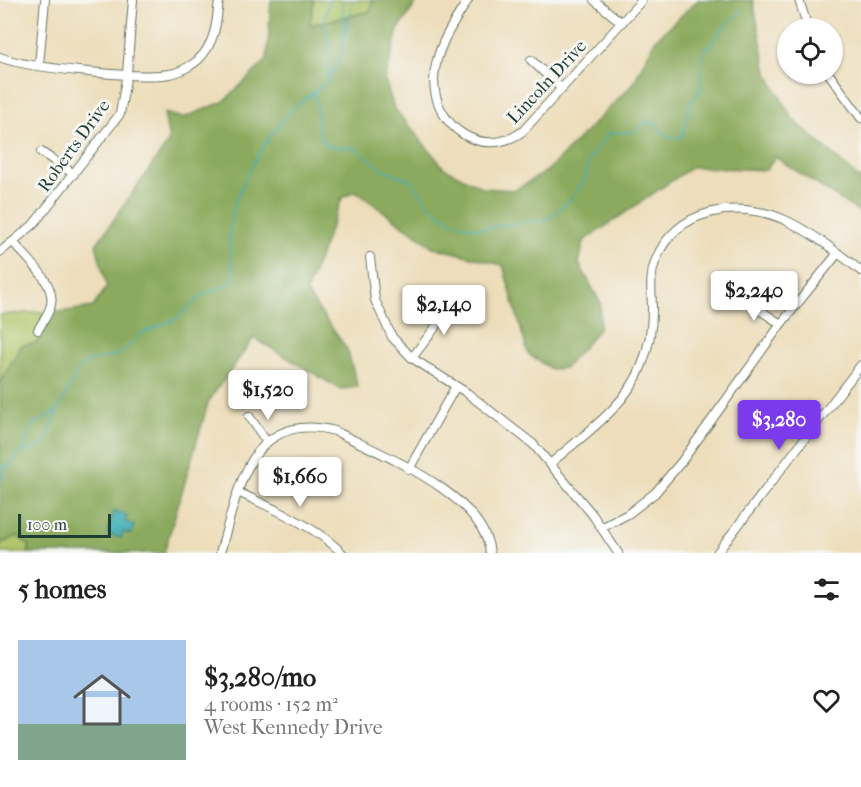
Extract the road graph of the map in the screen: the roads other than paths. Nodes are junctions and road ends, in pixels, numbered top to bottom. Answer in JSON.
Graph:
{"nodes":[{"id":1,"x":45,"y":0,"type":"edge"},
{"id":2,"x":133,"y":0,"type":"edge"},
{"id":3,"x":219,"y":0,"type":"edge"},
{"id":4,"x":468,"y":0,"type":"edge"},
{"id":5,"x":594,"y":0,"type":"edge"},
{"id":6,"x":642,"y":0,"type":"edge"},
{"id":7,"x":799,"y":0,"type":"edge"},
{"id":8,"x":805,"y":18,"type":"edge"},
{"id":9,"x":622,"y":23,"type":"junction"},
{"id":10,"x":0,"y":57,"type":"edge"},
{"id":11,"x":531,"y":60,"type":"dead end"},
{"id":12,"x":39,"y":65,"type":"junction"},
{"id":13,"x":128,"y":73,"type":"junction"},
{"id":14,"x":836,"y":84,"type":"edge"},
{"id":15,"x":562,"y":88,"type":"junction"},
{"id":16,"x":861,"y":118,"type":"edge"},
{"id":17,"x":41,"y":152,"type":"dead end"},
{"id":18,"x":74,"y":174,"type":"junction"},
{"id":19,"x":14,"y":243,"type":"junction"},
{"id":20,"x":0,"y":252,"type":"edge"},
{"id":21,"x":838,"y":253,"type":"junction"},
{"id":22,"x":370,"y":257,"type":"dead end"},
{"id":23,"x":861,"y":270,"type":"edge"},
{"id":24,"x":741,"y":298,"type":"dead end"},
{"id":25,"x":456,"y":300,"type":"dead end"},
{"id":26,"x":781,"y":324,"type":"junction"},
{"id":27,"x":38,"y":330,"type":"dead end"},
{"id":28,"x":412,"y":358,"type":"junction"},
{"id":29,"x":861,"y":365,"type":"edge"},
{"id":30,"x":456,"y":386,"type":"junction"},
{"id":31,"x":249,"y":416,"type":"dead end"},
{"id":32,"x":266,"y":441,"type":"junction"},
{"id":33,"x":550,"y":464,"type":"junction"},
{"id":34,"x":409,"y":469,"type":"junction"},
{"id":35,"x":238,"y":492,"type":"junction"},
{"id":36,"x":601,"y":528,"type":"junction"},
{"id":37,"x":220,"y":553,"type":"edge"},
{"id":38,"x":342,"y":553,"type":"edge"},
{"id":39,"x":490,"y":553,"type":"edge"},
{"id":40,"x":618,"y":553,"type":"edge"},
{"id":41,"x":717,"y":553,"type":"edge"}],
"edges":[{"from":1,"to":12,"type":"street"},
{"from":2,"to":13,"type":"street","name":"Roberts Drive"},
{"from":3,"to":13,"type":"street"},
{"from":4,"to":15,"type":"street","name":"Lincoln Drive"},
{"from":5,"to":9,"type":"street"},
{"from":6,"to":9,"type":"street","name":"Lincoln Drive"},
{"from":7,"to":8,"type":"street"},
{"from":9,"to":15,"type":"street","name":"Lincoln Drive"},
{"from":10,"to":12,"type":"street"},
{"from":11,"to":15,"type":"street"},
{"from":12,"to":13,"type":"street"},
{"from":13,"to":18,"type":"street","name":"Roberts Drive"},
{"from":14,"to":16,"type":"street"},
{"from":17,"to":18,"type":"street"},
{"from":18,"to":19,"type":"street","name":"Roberts Drive"},
{"from":19,"to":20,"type":"street","name":"Roberts Drive"},
{"from":19,"to":27,"type":"street"},
{"from":21,"to":23,"type":"street"},
{"from":21,"to":26,"type":"street"},
{"from":21,"to":33,"type":"street"},
{"from":22,"to":28,"type":"street"},
{"from":24,"to":26,"type":"street"},
{"from":25,"to":28,"type":"street"},
{"from":26,"to":36,"type":"street"},
{"from":28,"to":30,"type":"street"},
{"from":29,"to":41,"type":"street"},
{"from":30,"to":33,"type":"street"},
{"from":30,"to":34,"type":"street"},
{"from":31,"to":32,"type":"street"},
{"from":32,"to":34,"type":"street"},
{"from":32,"to":35,"type":"street"},
{"from":33,"to":36,"type":"street"},
{"from":34,"to":39,"type":"street"},
{"from":35,"to":37,"type":"street"},
{"from":35,"to":38,"type":"street"},
{"from":36,"to":40,"type":"street"}]}
